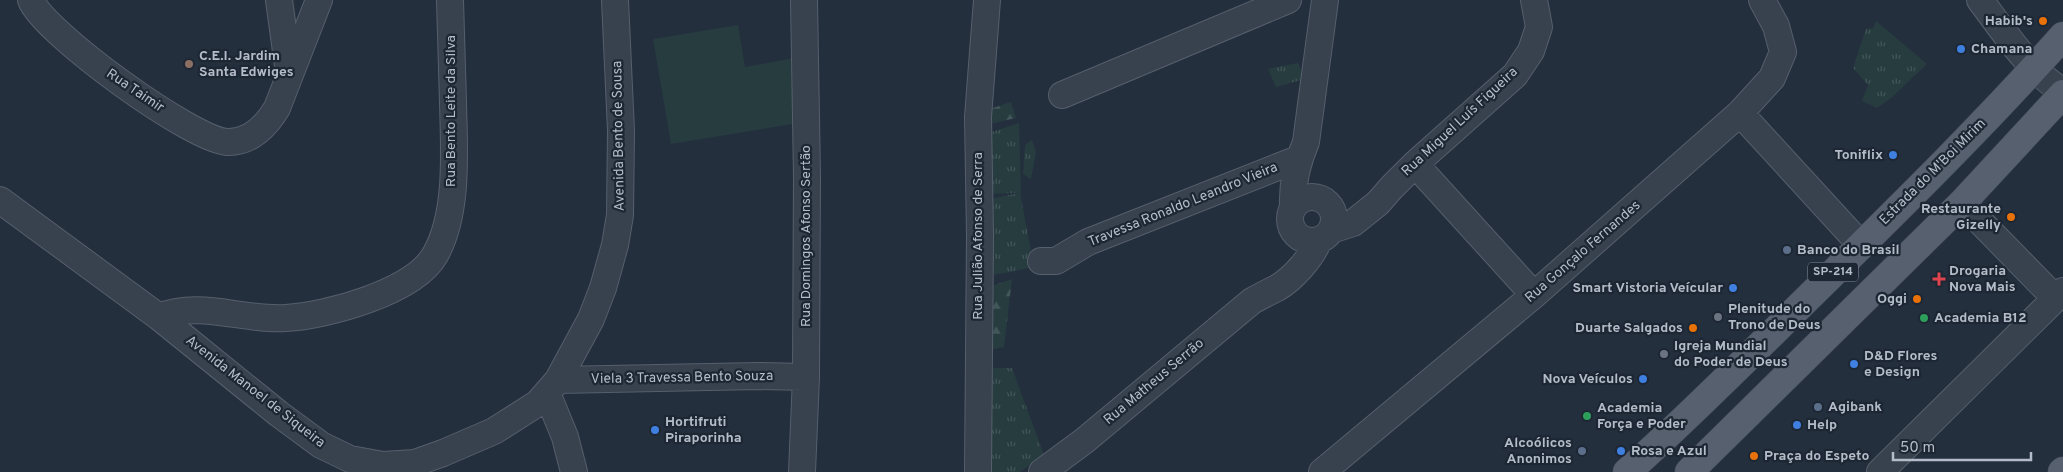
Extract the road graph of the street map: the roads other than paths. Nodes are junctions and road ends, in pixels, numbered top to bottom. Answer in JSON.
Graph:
{"nodes":[{"id":1,"x":31,"y":0,"type":"edge"},
{"id":2,"x":279,"y":0,"type":"edge"},
{"id":3,"x":319,"y":0,"type":"edge"},
{"id":4,"x":450,"y":0,"type":"edge"},
{"id":5,"x":615,"y":0,"type":"edge"},
{"id":6,"x":804,"y":0,"type":"edge"},
{"id":7,"x":987,"y":0,"type":"edge"},
{"id":8,"x":1288,"y":0,"type":"edge"},
{"id":9,"x":1325,"y":0,"type":"edge"},
{"id":10,"x":1534,"y":0,"type":"edge"},
{"id":11,"x":1762,"y":0,"type":"edge"},
{"id":12,"x":1980,"y":0,"type":"edge"},
{"id":13,"x":2063,"y":36,"type":"edge"},
{"id":14,"x":2035,"y":68,"type":"junction"},
{"id":15,"x":289,"y":74,"type":"junction"},
{"id":16,"x":2063,"y":93,"type":"edge"},
{"id":17,"x":1062,"y":95,"type":"dead end"},
{"id":18,"x":1740,"y":113,"type":"junction"},
{"id":19,"x":1302,"y":150,"type":"junction"},
{"id":20,"x":1415,"y":164,"type":"junction"},
{"id":21,"x":1392,"y":187,"type":"junction"},
{"id":22,"x":0,"y":200,"type":"edge"},
{"id":23,"x":1322,"y":200,"type":"junction"},
{"id":24,"x":1962,"y":203,"type":"junction"},
{"id":25,"x":1292,"y":217,"type":"junction"},
{"id":26,"x":1325,"y":235,"type":"junction"},
{"id":27,"x":1861,"y":245,"type":"junction"},
{"id":28,"x":1041,"y":261,"type":"dead end"},
{"id":29,"x":1266,"y":292,"type":"junction"},
{"id":30,"x":1534,"y":295,"type":"junction"},
{"id":31,"x":2059,"y":295,"type":"edge"},
{"id":32,"x":158,"y":317,"type":"junction"},
{"id":33,"x":806,"y":376,"type":"junction"},
{"id":34,"x":552,"y":387,"type":"junction"},
{"id":35,"x":574,"y":472,"type":"edge"},
{"id":36,"x":802,"y":472,"type":"edge"},
{"id":37,"x":978,"y":472,"type":"edge"},
{"id":38,"x":1042,"y":472,"type":"edge"},
{"id":39,"x":1322,"y":472,"type":"edge"},
{"id":40,"x":1628,"y":472,"type":"edge"},
{"id":41,"x":1689,"y":472,"type":"edge"},
{"id":42,"x":1880,"y":472,"type":"edge"}],
"edges":[{"from":1,"to":15,"type":"street","name":"Rua Taimir"},
{"from":2,"to":15,"type":"street"},
{"from":3,"to":15,"type":"street"},
{"from":4,"to":32,"type":"street","name":"Rua Bento Leite da Silva"},
{"from":5,"to":34,"type":"street","name":"Avenida Bento de Sousa"},
{"from":6,"to":33,"type":"street","name":"Rua Domingos Afonso Sertão"},
{"from":7,"to":37,"type":"street","name":"Rua Julião Afonso de Serra"},
{"from":8,"to":17,"type":"street"},
{"from":9,"to":19,"type":"street","name":"Rua Matheus Serrão"},
{"from":10,"to":20,"type":"street","name":"Rua Miguel Luís Figueira"},
{"from":11,"to":18,"type":"street","name":"Rua Gonçalo Fernandes"},
{"from":12,"to":14,"type":"street"},
{"from":13,"to":14,"type":"main road","name":"Estrada do M'Boi Mirim","number":"SP-214"},
{"from":14,"to":16,"type":"street"},
{"from":14,"to":27,"type":"main road","name":"Estrada do M'Boi Mirim","number":"SP-214"},
{"from":16,"to":24,"type":"main road","number":"SP-214"},
{"from":18,"to":27,"type":"street"},
{"from":18,"to":30,"type":"street","name":"Rua Gonçalo Fernandes"},
{"from":19,"to":23,"type":"street"},
{"from":19,"to":25,"type":"street","name":"Rua Matheus Serrão"},
{"from":19,"to":28,"type":"street","name":"Travessa Ronaldo Leandro Vieira"},
{"from":20,"to":21,"type":"street","name":"Rua Miguel Luís Figueira"},
{"from":20,"to":30,"type":"street"},
{"from":21,"to":23,"type":"street","name":"Rua Miguel Luís Figueira"},
{"from":21,"to":26,"type":"street","name":"Rua Miguel Luís Figueira"},
{"from":22,"to":32,"type":"street","name":"Avenida Manoel de Siqueira"},
{"from":23,"to":25,"type":"street"},
{"from":23,"to":26,"type":"street"},
{"from":24,"to":31,"type":"street"},
{"from":24,"to":41,"type":"main road","number":"SP-214"},
{"from":25,"to":26,"type":"street"},
{"from":25,"to":29,"type":"street","name":"Rua Matheus Serrão"},
{"from":26,"to":29,"type":"street","name":"Rua Matheus Serrão"},
{"from":27,"to":40,"type":"main road","name":"Estrada do M'Boi Mirim","number":"SP-214"},
{"from":29,"to":38,"type":"street","name":"Rua Matheus Serrão"},
{"from":30,"to":39,"type":"street","name":"Rua Gonçalo Fernandes"},
{"from":31,"to":42,"type":"street"},
{"from":32,"to":34,"type":"street","name":"Avenida Manoel de Siqueira"},
{"from":33,"to":34,"type":"street","name":"Viela 3 Travessa Bento Souza"},
{"from":33,"to":36,"type":"street","name":"Rua Domingos Afonso Sertão"},
{"from":34,"to":35,"type":"street"}]}
